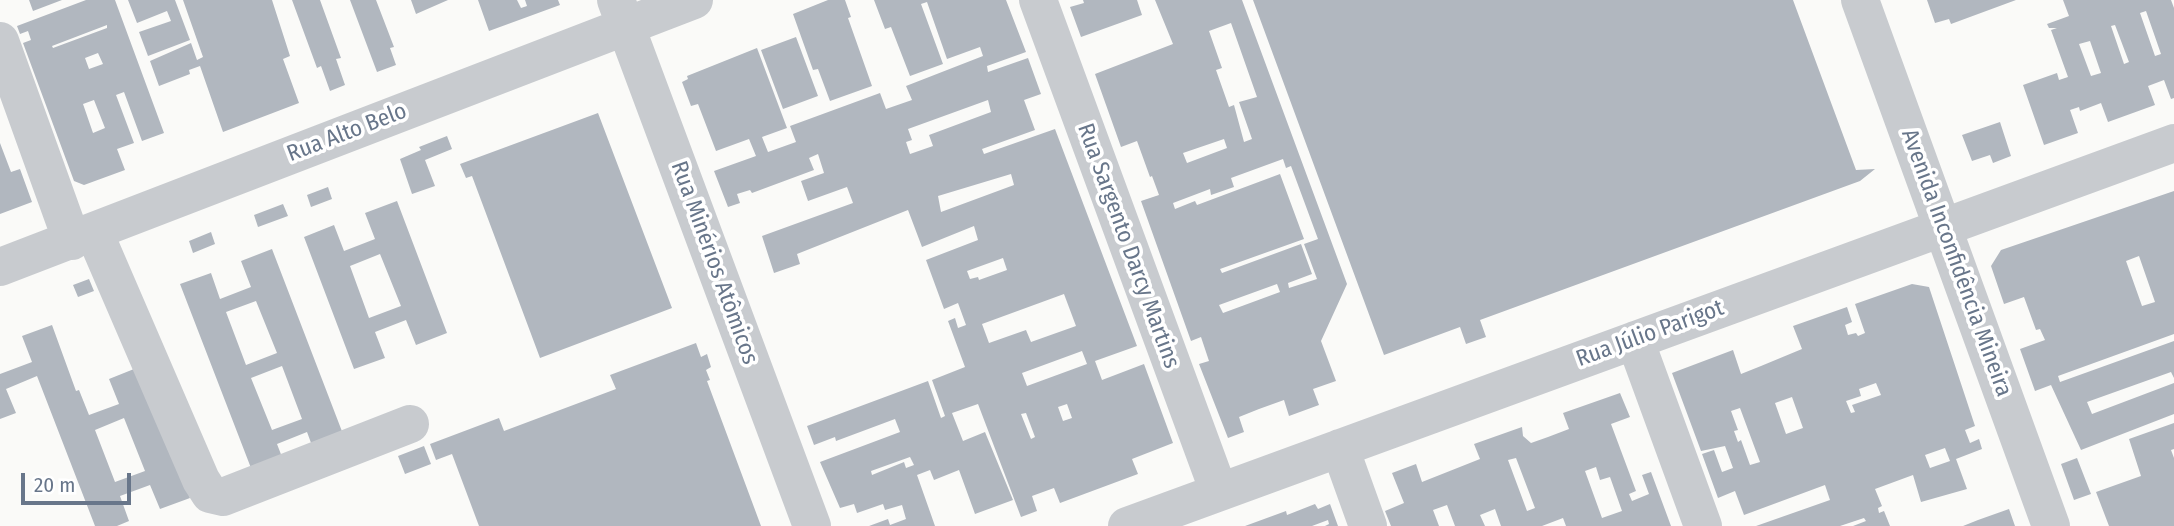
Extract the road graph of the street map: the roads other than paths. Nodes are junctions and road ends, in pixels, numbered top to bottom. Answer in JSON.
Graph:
{"nodes":[{"id":1,"x":694,"y":0,"type":"edge"},
{"id":2,"x":1038,"y":0,"type":"edge"},
{"id":3,"x":1860,"y":0,"type":"edge"},
{"id":4,"x":621,"y":12,"type":"edge"},
{"id":5,"x":0,"y":41,"type":"edge"},
{"id":6,"x":2174,"y":144,"type":"edge"},
{"id":7,"x":1944,"y":229,"type":"junction"},
{"id":8,"x":83,"y":236,"type":"junction"},
{"id":9,"x":0,"y":267,"type":"edge"},
{"id":10,"x":1634,"y":340,"type":"junction"},
{"id":11,"x":410,"y":424,"type":"dead end"},
{"id":12,"x":1340,"y":448,"type":"junction"},
{"id":13,"x":1219,"y":492,"type":"junction"},
{"id":14,"x":813,"y":526,"type":"edge"},
{"id":15,"x":1127,"y":526,"type":"edge"},
{"id":16,"x":1368,"y":526,"type":"edge"},
{"id":17,"x":1703,"y":526,"type":"edge"},
{"id":18,"x":2052,"y":526,"type":"edge"}],
"edges":[{"from":1,"to":4,"type":"street","name":"Rua Alto Belo"},
{"from":2,"to":13,"type":"street","name":"Rua Sargento Darcy Martins"},
{"from":3,"to":7,"type":"street","name":"Avenida Inconfidência Mineira"},
{"from":4,"to":8,"type":"street","name":"Rua Alto Belo"},
{"from":4,"to":14,"type":"street","name":"Rua Minérios Atômicos"},
{"from":5,"to":8,"type":"street"},
{"from":6,"to":7,"type":"street","name":"Rua Júlio Parigot"},
{"from":7,"to":10,"type":"street","name":"Rua Júlio Parigot"},
{"from":7,"to":18,"type":"street","name":"Avenida Inconfidência Mineira"},
{"from":8,"to":9,"type":"street","name":"Rua Alto Belo"},
{"from":8,"to":11,"type":"street"},
{"from":10,"to":12,"type":"street","name":"Rua Júlio Parigot"},
{"from":10,"to":17,"type":"street"},
{"from":12,"to":13,"type":"street","name":"Rua Júlio Parigot"},
{"from":12,"to":16,"type":"street"},
{"from":13,"to":15,"type":"street","name":"Rua Júlio Parigot"}]}
